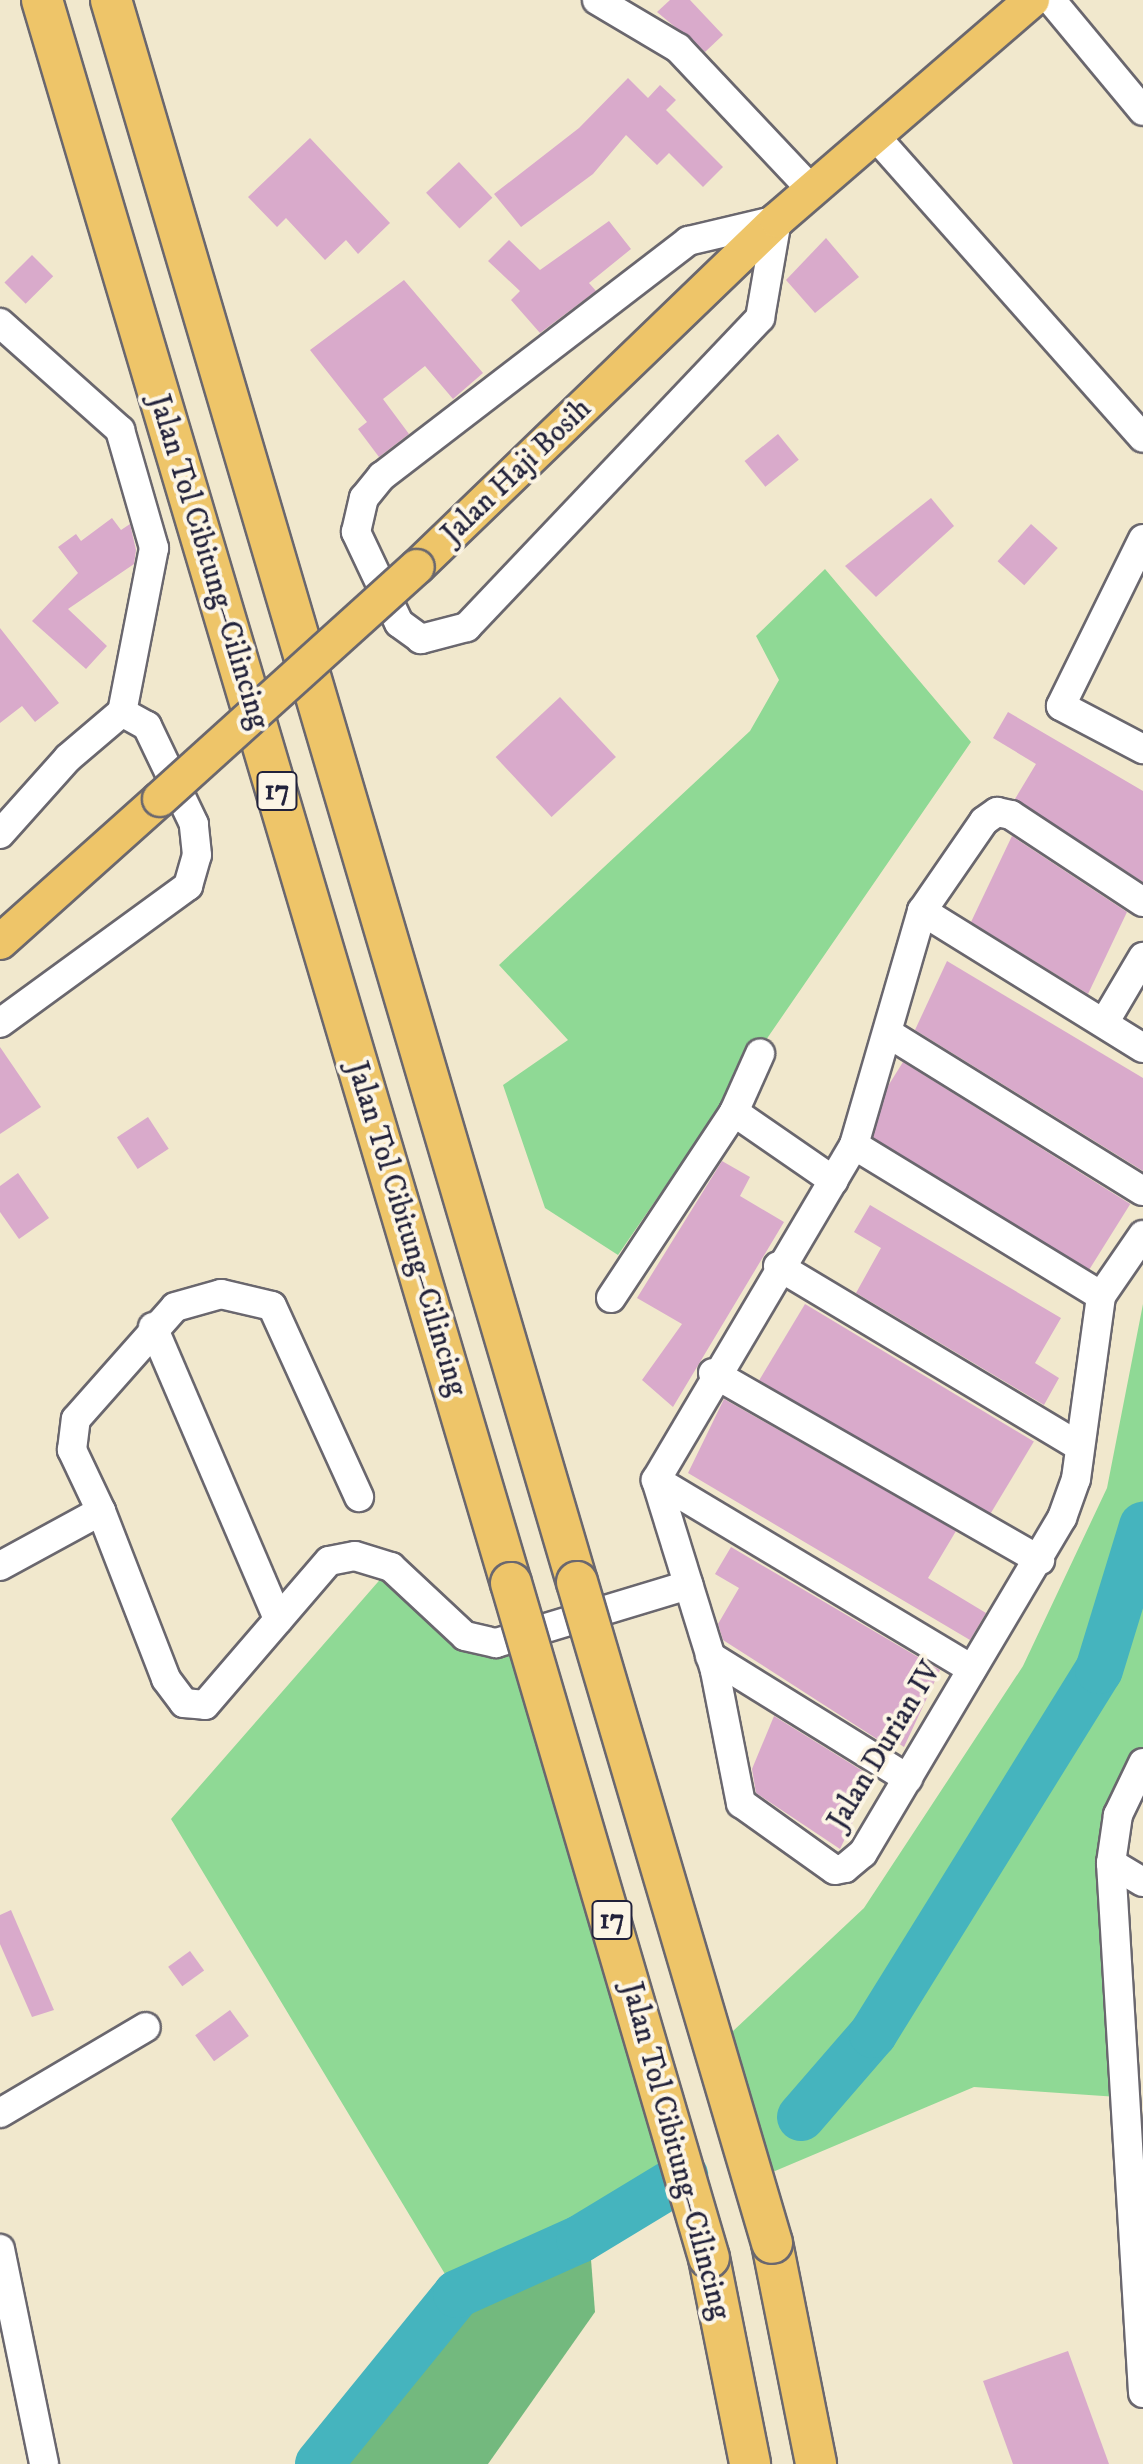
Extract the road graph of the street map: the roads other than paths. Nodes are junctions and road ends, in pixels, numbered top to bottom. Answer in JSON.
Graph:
{"nodes":[{"id":1,"x":42,"y":0,"type":"edge"},
{"id":2,"x":111,"y":0,"type":"edge"},
{"id":3,"x":597,"y":0,"type":"edge"},
{"id":4,"x":1032,"y":0,"type":"edge"},
{"id":5,"x":1051,"y":0,"type":"edge"},
{"id":6,"x":1143,"y":111,"type":"edge"},
{"id":7,"x":876,"y":137,"type":"junction"},
{"id":8,"x":812,"y":190,"type":"junction"},
{"id":9,"x":777,"y":220,"type":"junction"},
{"id":10,"x":0,"y":323,"type":"edge"},
{"id":11,"x":1143,"y":438,"type":"edge"},
{"id":12,"x":1143,"y":539,"type":"edge"},
{"id":13,"x":122,"y":712,"type":"junction"},
{"id":14,"x":1143,"y":749,"type":"edge"},
{"id":15,"x":0,"y":834,"type":"edge"},
{"id":16,"x":1143,"y":902,"type":"edge"},
{"id":17,"x":922,"y":911,"type":"junction"},
{"id":18,"x":0,"y":942,"type":"edge"},
{"id":19,"x":1143,"y":957,"type":"edge"},
{"id":20,"x":0,"y":1023,"type":"edge"},
{"id":21,"x":1104,"y":1023,"type":"junction"},
{"id":22,"x":891,"y":1035,"type":"junction"},
{"id":23,"x":1143,"y":1048,"type":"edge"},
{"id":24,"x":760,"y":1054,"type":"dead end"},
{"id":25,"x":734,"y":1112,"type":"junction"},
{"id":26,"x":854,"y":1145,"type":"junction"},
{"id":27,"x":834,"y":1181,"type":"junction"},
{"id":28,"x":1143,"y":1191,"type":"edge"},
{"id":29,"x":1143,"y":1235,"type":"edge"},
{"id":30,"x":778,"y":1266,"type":"junction"},
{"id":31,"x":1101,"y":1296,"type":"junction"},
{"id":32,"x":611,"y":1298,"type":"dead end"},
{"id":33,"x":153,"y":1327,"type":"junction"},
{"id":34,"x":713,"y":1373,"type":"junction"},
{"id":35,"x":1076,"y":1444,"type":"junction"},
{"id":36,"x":656,"y":1480,"type":"junction"},
{"id":37,"x":359,"y":1497,"type":"dead end"},
{"id":38,"x":101,"y":1511,"type":"junction"},
{"id":39,"x":1040,"y":1560,"type":"junction"},
{"id":40,"x":0,"y":1566,"type":"edge"},
{"id":41,"x":688,"y":1585,"type":"junction"},
{"id":42,"x":278,"y":1619,"type":"junction"},
{"id":43,"x":710,"y":1656,"type":"junction"},
{"id":44,"x":972,"y":1669,"type":"junction"},
{"id":45,"x":1143,"y":1763,"type":"edge"},
{"id":46,"x":908,"y":1779,"type":"junction"},
{"id":47,"x":1111,"y":1863,"type":"junction"},
{"id":48,"x":1143,"y":1882,"type":"edge"},
{"id":49,"x":1131,"y":2015,"type":"edge"},
{"id":50,"x":146,"y":2027,"type":"dead end"},
{"id":51,"x":0,"y":2113,"type":"edge"},
{"id":52,"x":1136,"y":2169,"type":"edge"},
{"id":53,"x":0,"y":2249,"type":"edge"},
{"id":54,"x":1142,"y":2321,"type":"edge"},
{"id":55,"x":1143,"y":2393,"type":"edge"},
{"id":56,"x":44,"y":2464,"type":"edge"},
{"id":57,"x":750,"y":2464,"type":"edge"},
{"id":58,"x":816,"y":2464,"type":"edge"}],
"edges":[{"from":1,"to":57,"type":"highway","name":"Jalan Tol Cibitung–Cilincing","number":"17","bridge":true},
{"from":2,"to":58,"type":"highway","name":"Jalan Tol Cibitung–Cilincing","number":"17","bridge":true},
{"from":3,"to":8,"type":"street"},
{"from":4,"to":7,"type":"main road","name":"Jalan Haji Bosih"},
{"from":5,"to":6,"type":"street"},
{"from":7,"to":8,"type":"main road","name":"Jalan Haji Bosih"},
{"from":7,"to":11,"type":"street"},
{"from":8,"to":9,"type":"main road","name":"Jalan Haji Bosih"},
{"from":9,"to":9,"type":"street"},
{"from":9,"to":18,"type":"main road","name":"Jalan Haji Bosih","bridge":true},
{"from":10,"to":13,"type":"street"},
{"from":12,"to":14,"type":"street"},
{"from":13,"to":15,"type":"street"},
{"from":13,"to":20,"type":"street"},
{"from":16,"to":17,"type":"street"},
{"from":17,"to":21,"type":"street"},
{"from":17,"to":22,"type":"street"},
{"from":19,"to":21,"type":"street"},
{"from":21,"to":23,"type":"street"},
{"from":22,"to":26,"type":"street"},
{"from":22,"to":28,"type":"street"},
{"from":24,"to":25,"type":"street"},
{"from":25,"to":27,"type":"street"},
{"from":25,"to":32,"type":"street"},
{"from":26,"to":27,"type":"street"},
{"from":26,"to":31,"type":"street"},
{"from":27,"to":30,"type":"street"},
{"from":29,"to":31,"type":"street","name":"Jalan Durian IV"},
{"from":30,"to":34,"type":"street"},
{"from":30,"to":35,"type":"street"},
{"from":31,"to":35,"type":"street","name":"Jalan Durian IV"},
{"from":33,"to":37,"type":"street"},
{"from":33,"to":38,"type":"street"},
{"from":33,"to":42,"type":"street"},
{"from":34,"to":36,"type":"street"},
{"from":34,"to":39,"type":"street"},
{"from":35,"to":39,"type":"street","name":"Jalan Durian IV"},
{"from":36,"to":41,"type":"street","name":"Jalan Durian IV"},
{"from":36,"to":44,"type":"street"},
{"from":38,"to":40,"type":"street"},
{"from":38,"to":42,"type":"street"},
{"from":39,"to":44,"type":"street","name":"Jalan Durian IV"},
{"from":41,"to":42,"type":"street"},
{"from":41,"to":43,"type":"street","name":"Jalan Durian IV"},
{"from":43,"to":46,"type":"street"},
{"from":43,"to":46,"type":"street","name":"Jalan Durian IV"},
{"from":44,"to":46,"type":"street","name":"Jalan Durian IV"},
{"from":45,"to":47,"type":"street"},
{"from":47,"to":48,"type":"street"},
{"from":47,"to":49,"type":"street"},
{"from":49,"to":52,"type":"street"},
{"from":50,"to":51,"type":"street"},
{"from":52,"to":54,"type":"street"},
{"from":53,"to":56,"type":"street"},
{"from":54,"to":55,"type":"street"}]}
